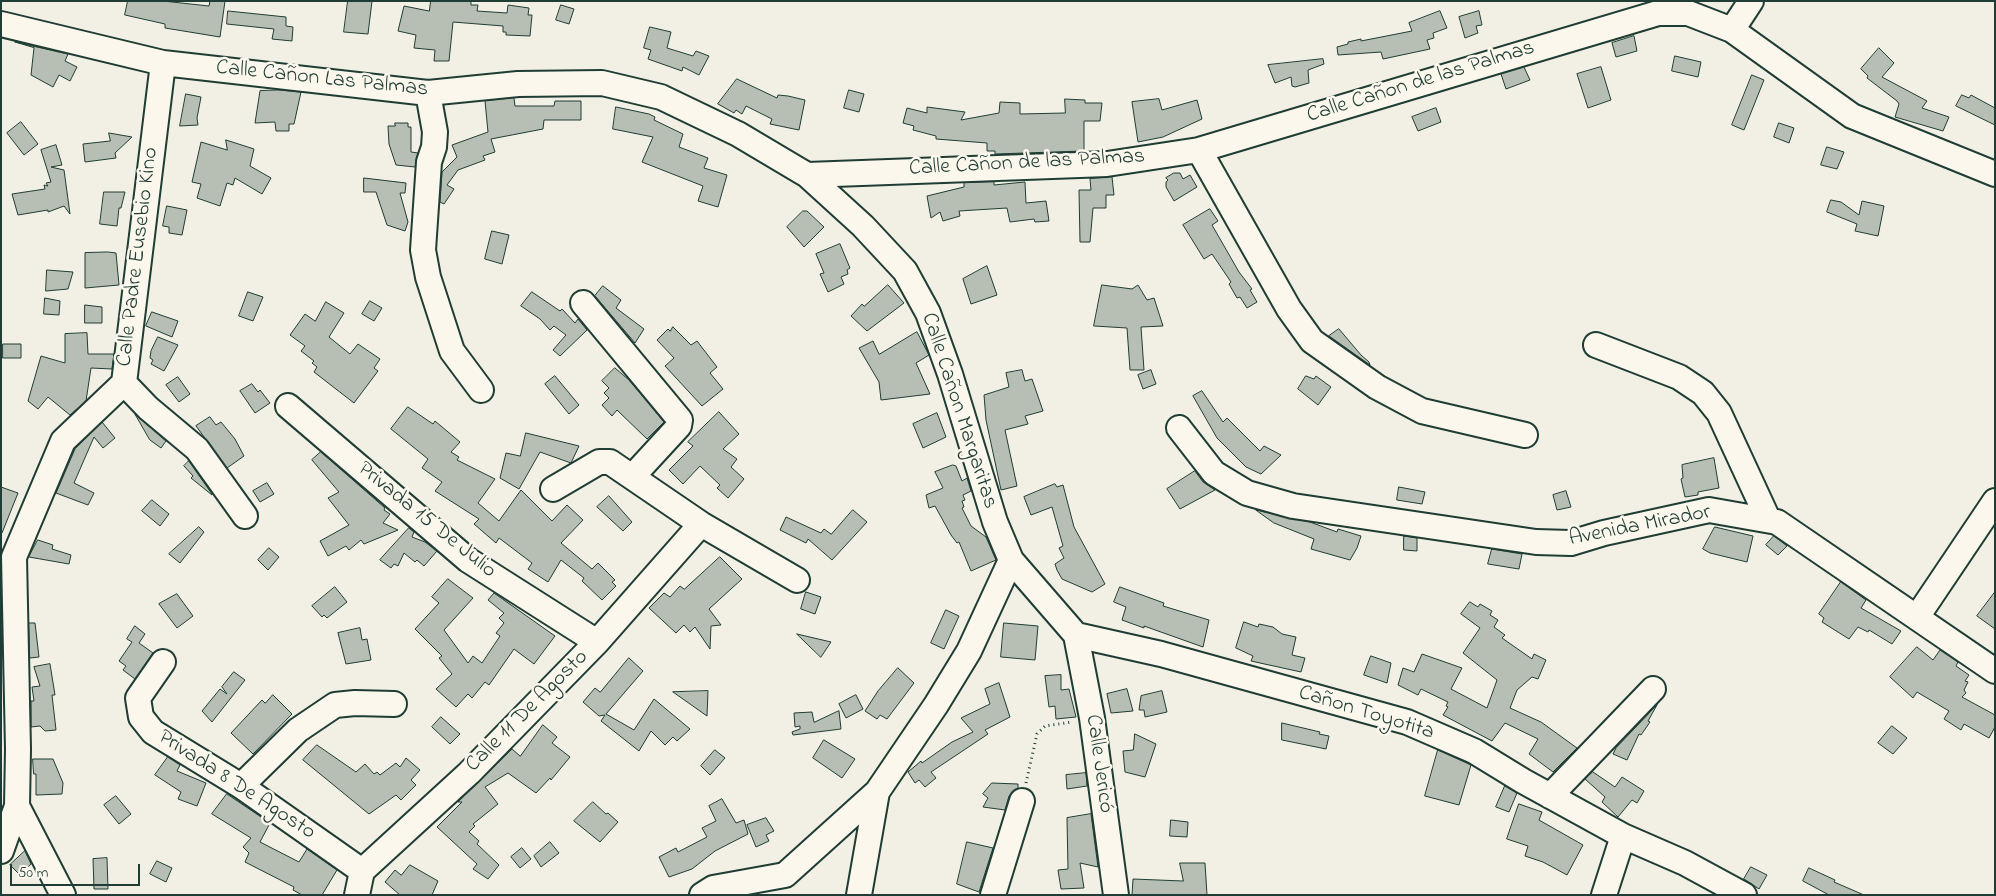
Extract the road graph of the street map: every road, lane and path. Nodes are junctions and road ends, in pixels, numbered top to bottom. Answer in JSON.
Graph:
{"nodes":[{"id":1,"x":1751,"y":1,"type":"edge"},
{"id":2,"x":1,"y":24,"type":"edge"},
{"id":3,"x":1732,"y":30,"type":"junction"},
{"id":4,"x":163,"y":63,"type":"junction"},
{"id":5,"x":428,"y":93,"type":"junction"},
{"id":6,"x":1198,"y":150,"type":"junction"},
{"id":7,"x":1995,"y":174,"type":"edge"},
{"id":8,"x":807,"y":175,"type":"junction"},
{"id":9,"x":584,"y":303,"type":"dead end"},
{"id":10,"x":1596,"y":345,"type":"dead end"},
{"id":11,"x":124,"y":383,"type":"junction"},
{"id":12,"x":481,"y":390,"type":"dead end"},
{"id":13,"x":288,"y":406,"type":"dead end"},
{"id":14,"x":1179,"y":428,"type":"dead end"},
{"id":15,"x":1525,"y":436,"type":"dead end"},
{"id":16,"x":633,"y":476,"type":"junction"},
{"id":17,"x":553,"y":489,"type":"dead end"},
{"id":18,"x":1995,"y":501,"type":"edge"},
{"id":19,"x":245,"y":516,"type":"dead end"},
{"id":20,"x":1768,"y":519,"type":"junction"},
{"id":21,"x":701,"y":524,"type":"junction"},
{"id":22,"x":1012,"y":560,"type":"junction"},
{"id":23,"x":798,"y":580,"type":"dead end"},
{"id":24,"x":1917,"y":617,"type":"junction"},
{"id":25,"x":1076,"y":635,"type":"junction"},
{"id":26,"x":597,"y":642,"type":"junction"},
{"id":27,"x":163,"y":662,"type":"dead end"},
{"id":28,"x":1995,"y":671,"type":"edge"},
{"id":29,"x":1654,"y":689,"type":"dead end"},
{"id":30,"x":394,"y":704,"type":"dead end"},
{"id":31,"x":1092,"y":718,"type":"junction"},
{"id":32,"x":242,"y":786,"type":"junction"},
{"id":33,"x":877,"y":792,"type":"junction"},
{"id":34,"x":1550,"y":796,"type":"junction"},
{"id":35,"x":1022,"y":801,"type":"joint"},
{"id":36,"x":17,"y":806,"type":"junction"},
{"id":37,"x":1623,"y":836,"type":"junction"},
{"id":38,"x":1,"y":851,"type":"edge"},
{"id":39,"x":362,"y":871,"type":"junction"},
{"id":40,"x":62,"y":895,"type":"edge"},
{"id":41,"x":357,"y":895,"type":"edge"},
{"id":42,"x":702,"y":895,"type":"edge"},
{"id":43,"x":859,"y":895,"type":"edge"},
{"id":44,"x":993,"y":895,"type":"edge"},
{"id":45,"x":1116,"y":895,"type":"edge"},
{"id":46,"x":1604,"y":895,"type":"edge"},
{"id":47,"x":1744,"y":895,"type":"edge"}],
"edges":[{"from":1,"to":3,"type":"street"},
{"from":2,"to":4,"type":"street","name":"Calle Cañon Las Palmas"},
{"from":3,"to":6,"type":"street","name":"Calle Cañon de las Palmas"},
{"from":3,"to":7,"type":"street","name":"Calle Cañon de las Palmas"},
{"from":4,"to":5,"type":"street","name":"Calle Cañon Las Palmas"},
{"from":4,"to":11,"type":"street","name":"Calle Padre Eusebio Kino"},
{"from":5,"to":8,"type":"street","name":"Calle Cañon Las Palmas"},
{"from":5,"to":12,"type":"street"},
{"from":6,"to":8,"type":"street","name":"Calle Cañon de las Palmas"},
{"from":6,"to":15,"type":"street"},
{"from":8,"to":22,"type":"street","name":"Calle Cañon Margaritas"},
{"from":9,"to":16,"type":"street"},
{"from":10,"to":20,"type":"street"},
{"from":11,"to":19,"type":"street"},
{"from":11,"to":36,"type":"street","name":"Calle Padre Eusebio Kino"},
{"from":13,"to":26,"type":"street","name":"Privada 15 De Julio"},
{"from":14,"to":20,"type":"street","name":"Avenida Mirador"},
{"from":16,"to":17,"type":"street"},
{"from":16,"to":21,"type":"street"},
{"from":18,"to":24,"type":"street"},
{"from":20,"to":24,"type":"street","name":"Avenida Mirador"},
{"from":21,"to":23,"type":"street"},
{"from":21,"to":26,"type":"street","name":"Calle 11 De Agosto"},
{"from":22,"to":25,"type":"street","name":"Calle Cañon Margaritas"},
{"from":22,"to":33,"type":"street"},
{"from":24,"to":28,"type":"street","name":"Avenida Mirador"},
{"from":25,"to":31,"type":"street","name":"Calle Jericó"},
{"from":25,"to":34,"type":"street","name":"Cañon Toyotita"},
{"from":26,"to":39,"type":"street","name":"Calle 11 De Agosto"},
{"from":27,"to":32,"type":"street","name":"Privada 8 De Agosto"},
{"from":29,"to":34,"type":"street"},
{"from":30,"to":32,"type":"street"},
{"from":31,"to":35,"type":"path"},
{"from":31,"to":45,"type":"street","name":"Calle Jericó"},
{"from":32,"to":39,"type":"street","name":"Privada 8 De Agosto"},
{"from":33,"to":42,"type":"street"},
{"from":33,"to":43,"type":"street"},
{"from":34,"to":37,"type":"street","name":"Cañon Toyotita"},
{"from":35,"to":44,"type":"street"},
{"from":36,"to":38,"type":"street","name":"Calle Padre Eusebio Kino"},
{"from":36,"to":40,"type":"street","name":"Calle Padre Eusebio Kino"},
{"from":37,"to":46,"type":"street"},
{"from":37,"to":47,"type":"street","name":"Cañon Toyotita"},
{"from":39,"to":41,"type":"street"}]}
